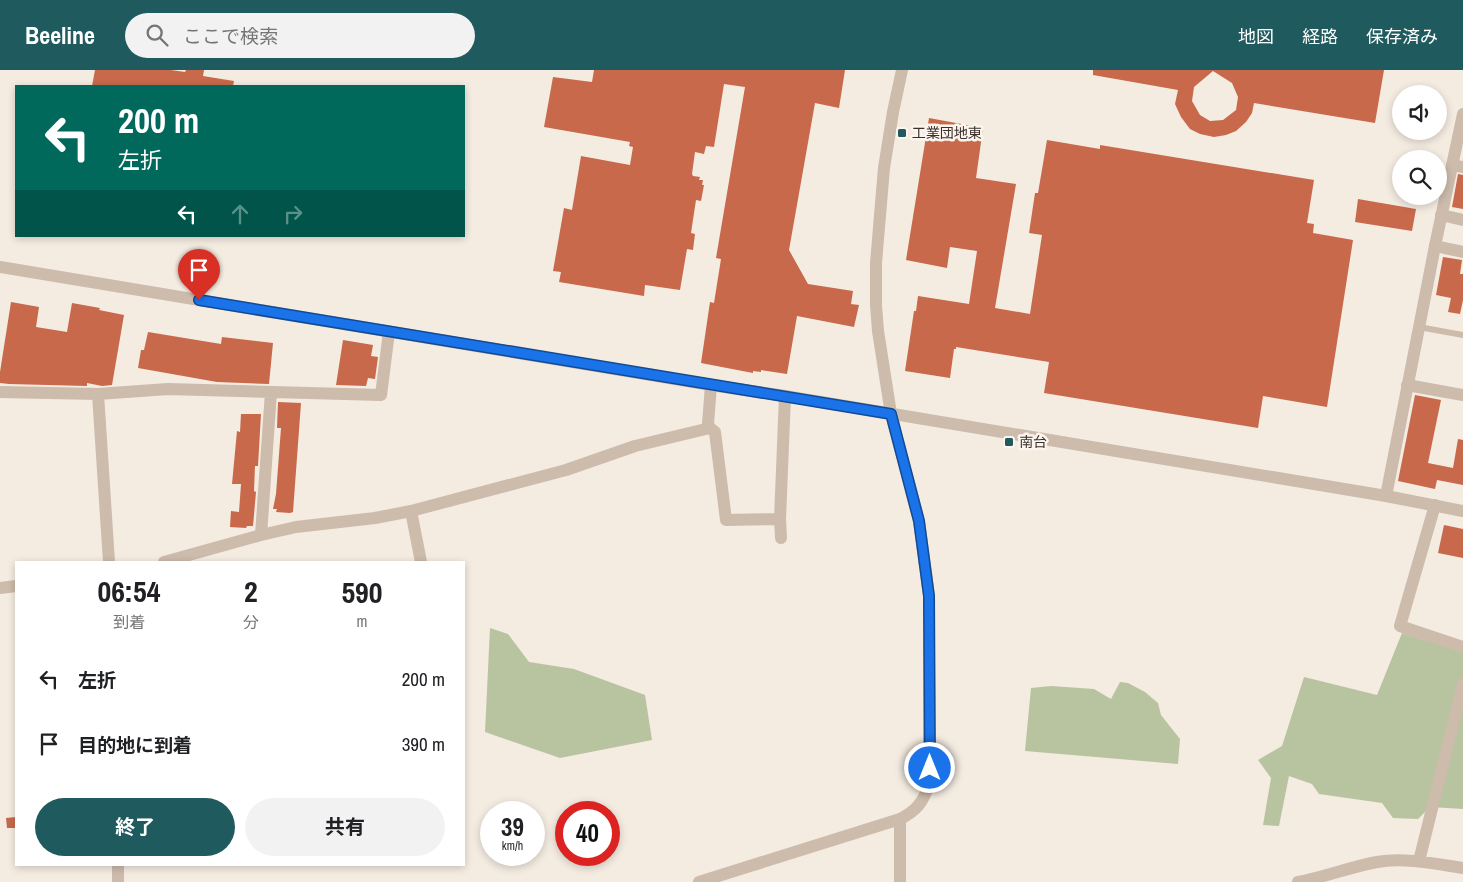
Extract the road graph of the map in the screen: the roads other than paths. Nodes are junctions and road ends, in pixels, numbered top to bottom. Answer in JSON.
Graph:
{"nodes":[{"id":1,"x":902,"y":70,"type":"edge"},
{"id":2,"x":1463,"y":114,"type":"edge"},
{"id":3,"x":1457,"y":166,"type":"edge"},
{"id":4,"x":1441,"y":215,"type":"junction"},
{"id":5,"x":1463,"y":220,"type":"edge"},
{"id":6,"x":1435,"y":246,"type":"junction"},
{"id":7,"x":1463,"y":252,"type":"edge"},
{"id":8,"x":0,"y":267,"type":"edge"},
{"id":9,"x":1419,"y":326,"type":"junction"},
{"id":10,"x":389,"y":332,"type":"junction"},
{"id":11,"x":1463,"y":335,"type":"edge"},
{"id":12,"x":711,"y":385,"type":"junction"},
{"id":13,"x":1408,"y":385,"type":"junction"},
{"id":14,"x":0,"y":392,"type":"edge"},
{"id":15,"x":270,"y":392,"type":"junction"},
{"id":16,"x":98,"y":394,"type":"junction"},
{"id":17,"x":1463,"y":395,"type":"edge"},
{"id":18,"x":785,"y":396,"type":"junction"},
{"id":19,"x":891,"y":414,"type":"junction"},
{"id":20,"x":710,"y":428,"type":"junction"},
{"id":21,"x":1386,"y":496,"type":"junction"},
{"id":22,"x":1435,"y":505,"type":"junction"},
{"id":23,"x":411,"y":511,"type":"junction"},
{"id":24,"x":1463,"y":511,"type":"edge"},
{"id":25,"x":780,"y":519,"type":"junction"},
{"id":26,"x":261,"y":535,"type":"junction"},
{"id":27,"x":781,"y":538,"type":"dead end"},
{"id":28,"x":109,"y":561,"type":"edge"},
{"id":29,"x":168,"y":561,"type":"edge"},
{"id":30,"x":421,"y":561,"type":"edge"},
{"id":31,"x":15,"y":586,"type":"edge"},
{"id":32,"x":0,"y":588,"type":"edge"},
{"id":33,"x":1463,"y":647,"type":"edge"},
{"id":34,"x":1463,"y":684,"type":"edge"},
{"id":35,"x":900,"y":819,"type":"junction"},
{"id":36,"x":1419,"y":861,"type":"junction"},
{"id":37,"x":118,"y":866,"type":"edge"},
{"id":38,"x":1463,"y":868,"type":"edge"},
{"id":39,"x":118,"y":882,"type":"edge"},
{"id":40,"x":699,"y":882,"type":"edge"},
{"id":41,"x":900,"y":882,"type":"edge"},
{"id":42,"x":1298,"y":882,"type":"edge"}],
"edges":[{"from":1,"to":19,"type":"street"},
{"from":2,"to":3,"type":"street"},
{"from":3,"to":4,"type":"street"},
{"from":4,"to":5,"type":"street"},
{"from":4,"to":6,"type":"street"},
{"from":6,"to":7,"type":"street"},
{"from":6,"to":9,"type":"street"},
{"from":8,"to":10,"type":"street"},
{"from":9,"to":11,"type":"lane"},
{"from":9,"to":13,"type":"street"},
{"from":10,"to":12,"type":"street"},
{"from":10,"to":15,"type":"street"},
{"from":12,"to":18,"type":"street"},
{"from":12,"to":20,"type":"street"},
{"from":13,"to":17,"type":"street"},
{"from":13,"to":21,"type":"street"},
{"from":14,"to":16,"type":"street"},
{"from":15,"to":16,"type":"street"},
{"from":15,"to":26,"type":"street"},
{"from":16,"to":28,"type":"street"},
{"from":18,"to":19,"type":"street"},
{"from":18,"to":25,"type":"street"},
{"from":19,"to":21,"type":"street"},
{"from":19,"to":35,"type":"street"},
{"from":20,"to":23,"type":"street"},
{"from":20,"to":25,"type":"street"},
{"from":21,"to":22,"type":"street"},
{"from":22,"to":24,"type":"street"},
{"from":22,"to":33,"type":"street"},
{"from":23,"to":26,"type":"street"},
{"from":23,"to":30,"type":"street"},
{"from":25,"to":27,"type":"street"},
{"from":26,"to":29,"type":"street"},
{"from":31,"to":32,"type":"street"},
{"from":34,"to":36,"type":"street"},
{"from":35,"to":40,"type":"street"},
{"from":35,"to":41,"type":"street"},
{"from":36,"to":38,"type":"street"},
{"from":36,"to":42,"type":"street"},
{"from":37,"to":39,"type":"street"}]}
